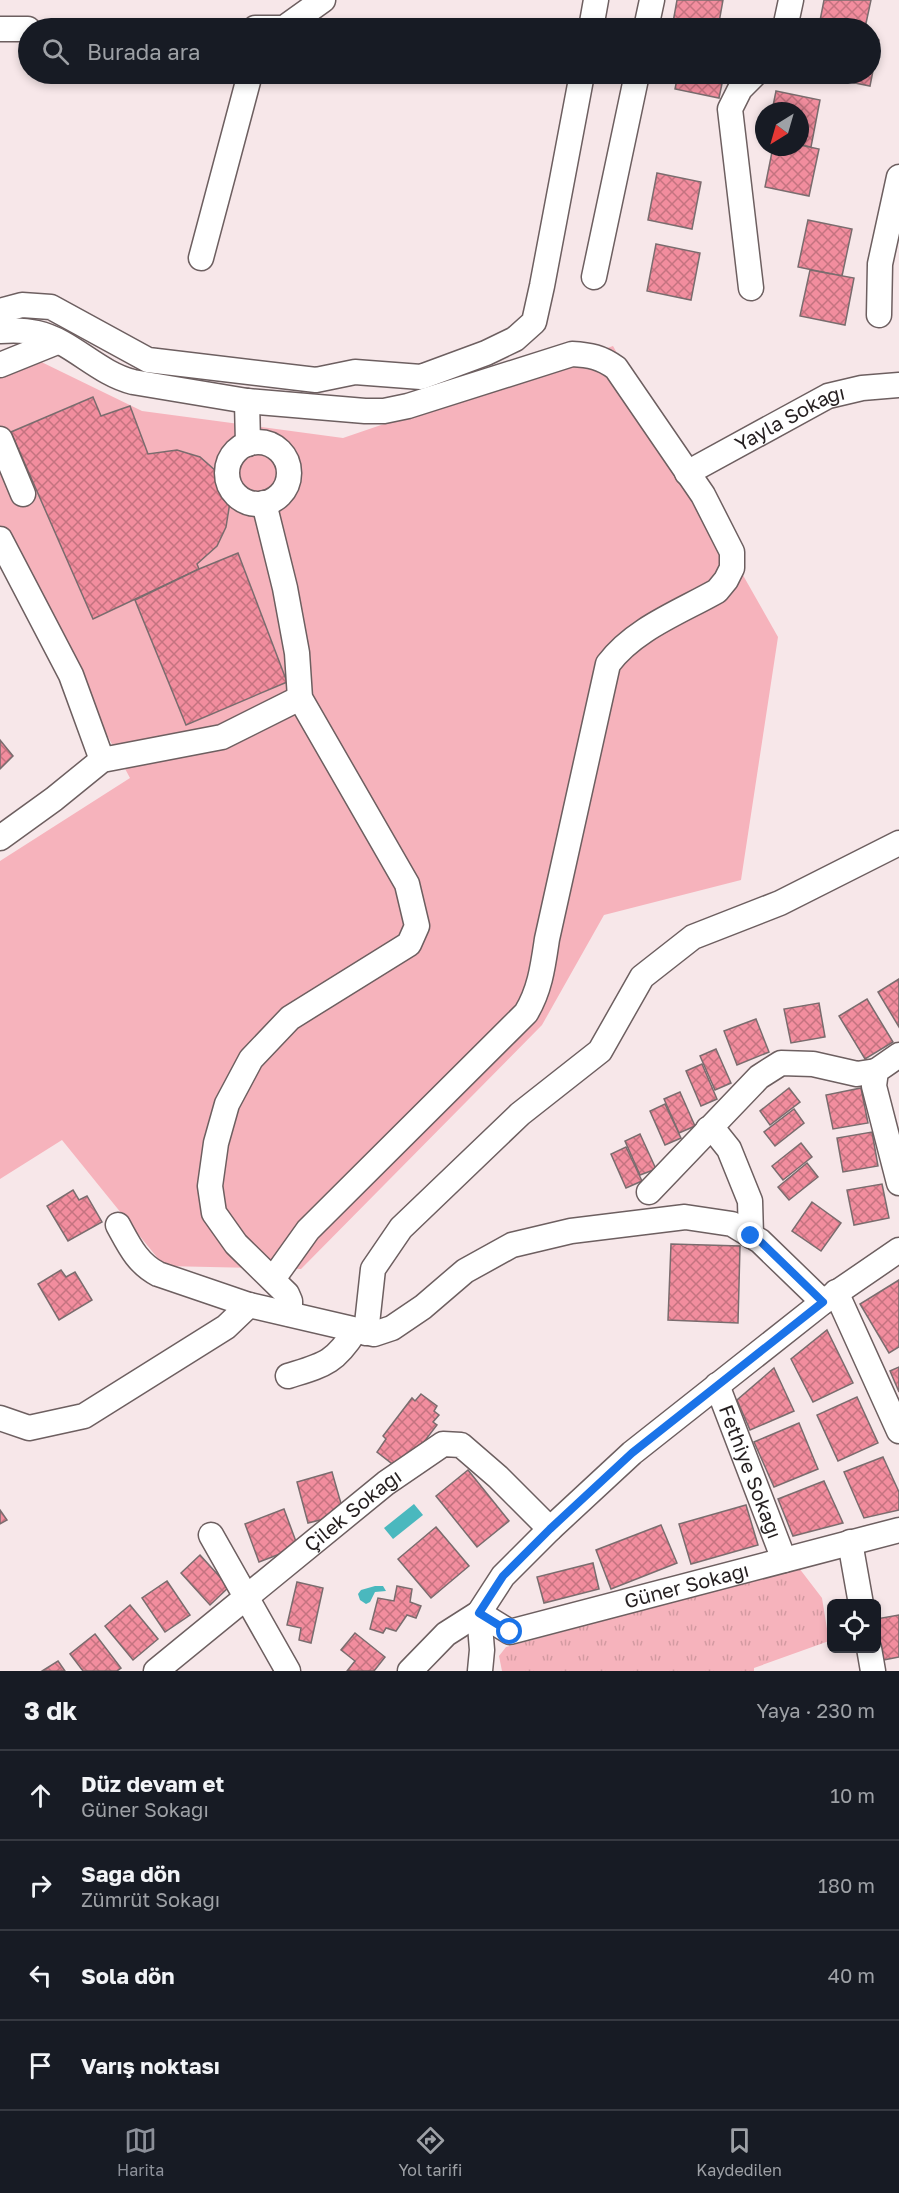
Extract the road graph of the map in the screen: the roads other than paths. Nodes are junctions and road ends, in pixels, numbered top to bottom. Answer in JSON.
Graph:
{"nodes":[{"id":1,"x":324,"y":0,"type":"edge"},
{"id":2,"x":596,"y":0,"type":"edge"},
{"id":3,"x":652,"y":0,"type":"edge"},
{"id":4,"x":791,"y":0,"type":"edge"},
{"id":5,"x":293,"y":18,"type":"edge"},
{"id":6,"x":593,"y":18,"type":"edge"},
{"id":7,"x":648,"y":18,"type":"edge"},
{"id":8,"x":787,"y":18,"type":"edge"},
{"id":9,"x":0,"y":29,"type":"edge"},
{"id":10,"x":18,"y":29,"type":"edge"},
{"id":11,"x":247,"y":84,"type":"edge"},
{"id":12,"x":580,"y":84,"type":"edge"},
{"id":13,"x":635,"y":84,"type":"edge"},
{"id":14,"x":745,"y":84,"type":"edge"},
{"id":15,"x":899,"y":177,"type":"edge"},
{"id":16,"x":201,"y":258,"type":"dead end"},
{"id":17,"x":594,"y":278,"type":"dead end"},
{"id":18,"x":751,"y":288,"type":"dead end"},
{"id":19,"x":0,"y":311,"type":"edge"},
{"id":20,"x":879,"y":315,"type":"dead end"},
{"id":21,"x":0,"y":331,"type":"edge"},
{"id":22,"x":57,"y":342,"type":"junction"},
{"id":23,"x":0,"y":365,"type":"edge"},
{"id":24,"x":899,"y":385,"type":"edge"},
{"id":25,"x":247,"y":401,"type":"junction"},
{"id":26,"x":0,"y":439,"type":"edge"},
{"id":27,"x":248,"y":444,"type":"junction"},
{"id":28,"x":687,"y":472,"type":"junction"},
{"id":29,"x":23,"y":494,"type":"dead end"},
{"id":30,"x":264,"y":503,"type":"junction"},
{"id":31,"x":0,"y":539,"type":"edge"},
{"id":32,"x":300,"y":698,"type":"junction"},
{"id":33,"x":102,"y":760,"type":"junction"},
{"id":34,"x":0,"y":838,"type":"edge"},
{"id":35,"x":899,"y":843,"type":"edge"},
{"id":36,"x":899,"y":1055,"type":"edge"},
{"id":37,"x":876,"y":1071,"type":"junction"},
{"id":38,"x":708,"y":1129,"type":"junction"},
{"id":39,"x":899,"y":1183,"type":"edge"},
{"id":40,"x":649,"y":1192,"type":"dead end"},
{"id":41,"x":118,"y":1226,"type":"dead end"},
{"id":42,"x":751,"y":1236,"type":"junction"},
{"id":43,"x":899,"y":1250,"type":"edge"},
{"id":44,"x":273,"y":1279,"type":"junction"},
{"id":45,"x":830,"y":1297,"type":"junction"},
{"id":46,"x":249,"y":1305,"type":"junction"},
{"id":47,"x":290,"y":1314,"type":"junction"},
{"id":48,"x":361,"y":1332,"type":"junction"},
{"id":49,"x":288,"y":1376,"type":"dead end"},
{"id":50,"x":717,"y":1385,"type":"junction"},
{"id":51,"x":0,"y":1418,"type":"edge"},
{"id":52,"x":899,"y":1431,"type":"edge"},
{"id":53,"x":550,"y":1529,"type":"junction"},
{"id":54,"x":899,"y":1530,"type":"edge"},
{"id":55,"x":212,"y":1535,"type":"dead end"},
{"id":56,"x":850,"y":1542,"type":"junction"},
{"id":57,"x":784,"y":1560,"type":"junction"},
{"id":58,"x":248,"y":1597,"type":"junction"},
{"id":59,"x":860,"y":1599,"type":"edge"},
{"id":60,"x":479,"y":1613,"type":"junction"},
{"id":61,"x":510,"y":1632,"type":"junction"},
{"id":62,"x":870,"y":1653,"type":"edge"},
{"id":63,"x":481,"y":1660,"type":"edge"},
{"id":64,"x":156,"y":1671,"type":"edge"},
{"id":65,"x":288,"y":1671,"type":"edge"},
{"id":66,"x":410,"y":1671,"type":"edge"},
{"id":67,"x":873,"y":1671,"type":"edge"}],
"edges":[{"from":1,"to":5,"type":"street"},
{"from":2,"to":6,"type":"street"},
{"from":3,"to":7,"type":"street"},
{"from":4,"to":8,"type":"street"},
{"from":9,"to":10,"type":"street"},
{"from":11,"to":16,"type":"street"},
{"from":12,"to":19,"type":"street"},
{"from":13,"to":17,"type":"street"},
{"from":14,"to":18,"type":"street"},
{"from":15,"to":20,"type":"street"},
{"from":21,"to":22,"type":"street"},
{"from":22,"to":23,"type":"street"},
{"from":22,"to":25,"type":"street"},
{"from":24,"to":28,"type":"street","name":"Yayla Sokağı"},
{"from":25,"to":27,"type":"street"},
{"from":25,"to":28,"type":"street"},
{"from":26,"to":29,"type":"street"},
{"from":27,"to":30,"type":"street"},
{"from":27,"to":30,"type":"street"},
{"from":28,"to":44,"type":"street"},
{"from":30,"to":32,"type":"street"},
{"from":31,"to":33,"type":"street"},
{"from":32,"to":33,"type":"street"},
{"from":32,"to":44,"type":"street"},
{"from":33,"to":34,"type":"street"},
{"from":35,"to":48,"type":"street"},
{"from":36,"to":37,"type":"street"},
{"from":37,"to":38,"type":"street"},
{"from":37,"to":39,"type":"street"},
{"from":38,"to":40,"type":"street"},
{"from":38,"to":42,"type":"street"},
{"from":41,"to":46,"type":"street"},
{"from":42,"to":45,"type":"street"},
{"from":42,"to":48,"type":"street"},
{"from":43,"to":45,"type":"street"},
{"from":44,"to":47,"type":"street"},
{"from":45,"to":50,"type":"street"},
{"from":45,"to":52,"type":"street"},
{"from":46,"to":47,"type":"street"},
{"from":46,"to":51,"type":"street"},
{"from":47,"to":48,"type":"street"},
{"from":48,"to":49,"type":"street"},
{"from":50,"to":53,"type":"street"},
{"from":50,"to":57,"type":"street","name":"Fethiye Sokağı"},
{"from":53,"to":58,"type":"street","name":"Çilek Sokağı"},
{"from":53,"to":60,"type":"street"},
{"from":54,"to":56,"type":"street","name":"Güner Sokağı"},
{"from":55,"to":58,"type":"street"},
{"from":56,"to":57,"type":"street","name":"Güner Sokağı"},
{"from":56,"to":59,"type":"street"},
{"from":57,"to":61,"type":"street","name":"Güner Sokağı"},
{"from":58,"to":64,"type":"street","name":"Çilek Sokağı"},
{"from":58,"to":65,"type":"street"},
{"from":60,"to":61,"type":"street"},
{"from":60,"to":63,"type":"street"},
{"from":60,"to":66,"type":"street"},
{"from":61,"to":63,"type":"street","name":"Güner Sokağı"},
{"from":62,"to":67,"type":"street"}]}
